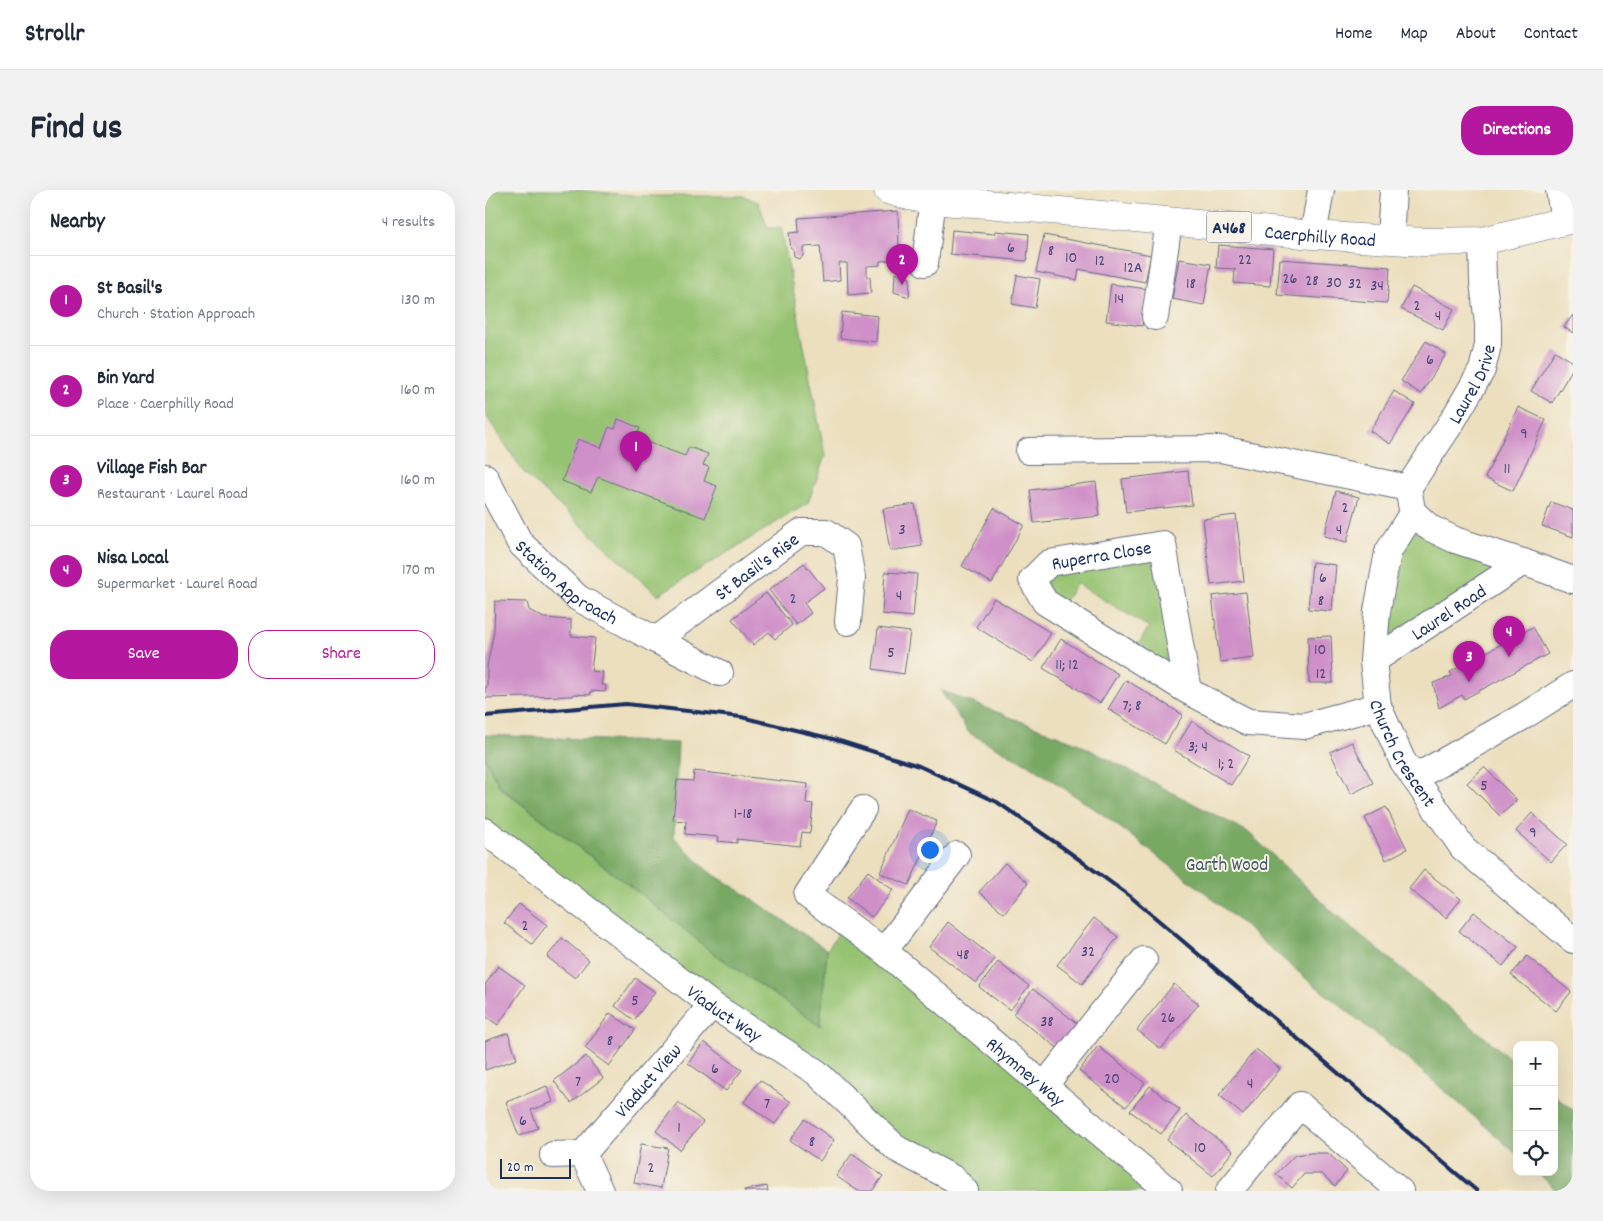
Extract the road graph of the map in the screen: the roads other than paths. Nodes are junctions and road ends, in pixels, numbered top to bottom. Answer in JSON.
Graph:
{"nodes":[{"id":1,"x":888,"y":190,"type":"edge"},
{"id":2,"x":1321,"y":190,"type":"edge"},
{"id":3,"x":1393,"y":190,"type":"edge"},
{"id":4,"x":1559,"y":190,"type":"edge"},
{"id":5,"x":936,"y":194,"type":"edge"},
{"id":6,"x":1569,"y":220,"type":"edge"},
{"id":7,"x":1169,"y":222,"type":"junction"},
{"id":8,"x":1313,"y":236,"type":"junction"},
{"id":9,"x":1390,"y":240,"type":"junction"},
{"id":10,"x":1482,"y":240,"type":"junction"},
{"id":11,"x":925,"y":263,"type":"dead end"},
{"id":12,"x":1155,"y":316,"type":"dead end"},
{"id":13,"x":1029,"y":451,"type":"dead end"},
{"id":14,"x":485,"y":477,"type":"edge"},
{"id":15,"x":1411,"y":500,"type":"junction"},
{"id":16,"x":1523,"y":562,"type":"junction"},
{"id":17,"x":1573,"y":580,"type":"edge"},
{"id":18,"x":847,"y":622,"type":"dead end"},
{"id":19,"x":656,"y":640,"type":"junction"},
{"id":20,"x":1373,"y":661,"type":"junction"},
{"id":21,"x":720,"y":673,"type":"dead end"},
{"id":22,"x":1573,"y":685,"type":"edge"},
{"id":23,"x":1188,"y":691,"type":"junction"},
{"id":24,"x":1378,"y":706,"type":"junction"},
{"id":25,"x":1414,"y":778,"type":"junction"},
{"id":26,"x":863,"y":809,"type":"dead end"},
{"id":27,"x":485,"y":831,"type":"edge"},
{"id":28,"x":957,"y":855,"type":"dead end"},
{"id":29,"x":1573,"y":940,"type":"edge"},
{"id":30,"x":884,"y":951,"type":"junction"},
{"id":31,"x":1144,"y":960,"type":"dead end"},
{"id":32,"x":712,"y":1006,"type":"junction"},
{"id":33,"x":1044,"y":1086,"type":"junction"},
{"id":34,"x":583,"y":1154,"type":"junction"},
{"id":35,"x":553,"y":1155,"type":"dead end"},
{"id":36,"x":600,"y":1191,"type":"edge"},
{"id":37,"x":965,"y":1191,"type":"edge"},
{"id":38,"x":1169,"y":1191,"type":"edge"},
{"id":39,"x":1229,"y":1191,"type":"edge"},
{"id":40,"x":1400,"y":1191,"type":"edge"}],
"edges":[{"from":1,"to":5,"type":"main road","name":"Caerphilly Road"},
{"from":2,"to":8,"type":"street"},
{"from":3,"to":9,"type":"street"},
{"from":4,"to":6,"type":"street"},
{"from":5,"to":7,"type":"main road","name":"Caerphilly Road","number":"A468"},
{"from":5,"to":11,"type":"street"},
{"from":6,"to":10,"type":"main road","name":"Caerphilly Road","number":"A468"},
{"from":7,"to":8,"type":"main road","name":"Caerphilly Road","number":"A468"},
{"from":7,"to":12,"type":"street"},
{"from":8,"to":9,"type":"main road","name":"Caerphilly Road","number":"A468"},
{"from":9,"to":10,"type":"main road","name":"Caerphilly Road","number":"A468"},
{"from":10,"to":15,"type":"street","name":"Laurel Drive"},
{"from":13,"to":15,"type":"street"},
{"from":14,"to":19,"type":"street","name":"Station Approach"},
{"from":15,"to":16,"type":"street"},
{"from":15,"to":20,"type":"street","name":"Church Crescent"},
{"from":16,"to":17,"type":"street"},
{"from":16,"to":20,"type":"street","name":"Laurel Road"},
{"from":18,"to":19,"type":"street","name":"St Basil's Rise"},
{"from":19,"to":21,"type":"street","name":"Station Approach"},
{"from":20,"to":24,"type":"street","name":"Church Crescent"},
{"from":22,"to":25,"type":"street"},
{"from":23,"to":23,"type":"street","name":"Ruperra Close"},
{"from":23,"to":24,"type":"street","name":"Ruperra Close"},
{"from":24,"to":25,"type":"street","name":"Church Crescent"},
{"from":25,"to":29,"type":"street","name":"Church Crescent"},
{"from":26,"to":30,"type":"street","name":"Rhymney Way"},
{"from":27,"to":32,"type":"street","name":"Viaduct Way"},
{"from":28,"to":30,"type":"street"},
{"from":30,"to":33,"type":"street","name":"Rhymney Way"},
{"from":31,"to":33,"type":"street"},
{"from":32,"to":34,"type":"street","name":"Viaduct View"},
{"from":32,"to":37,"type":"street","name":"Viaduct Way"},
{"from":33,"to":38,"type":"street","name":"Rhymney Way"},
{"from":34,"to":35,"type":"street"},
{"from":34,"to":36,"type":"street"},
{"from":39,"to":40,"type":"street"}]}
